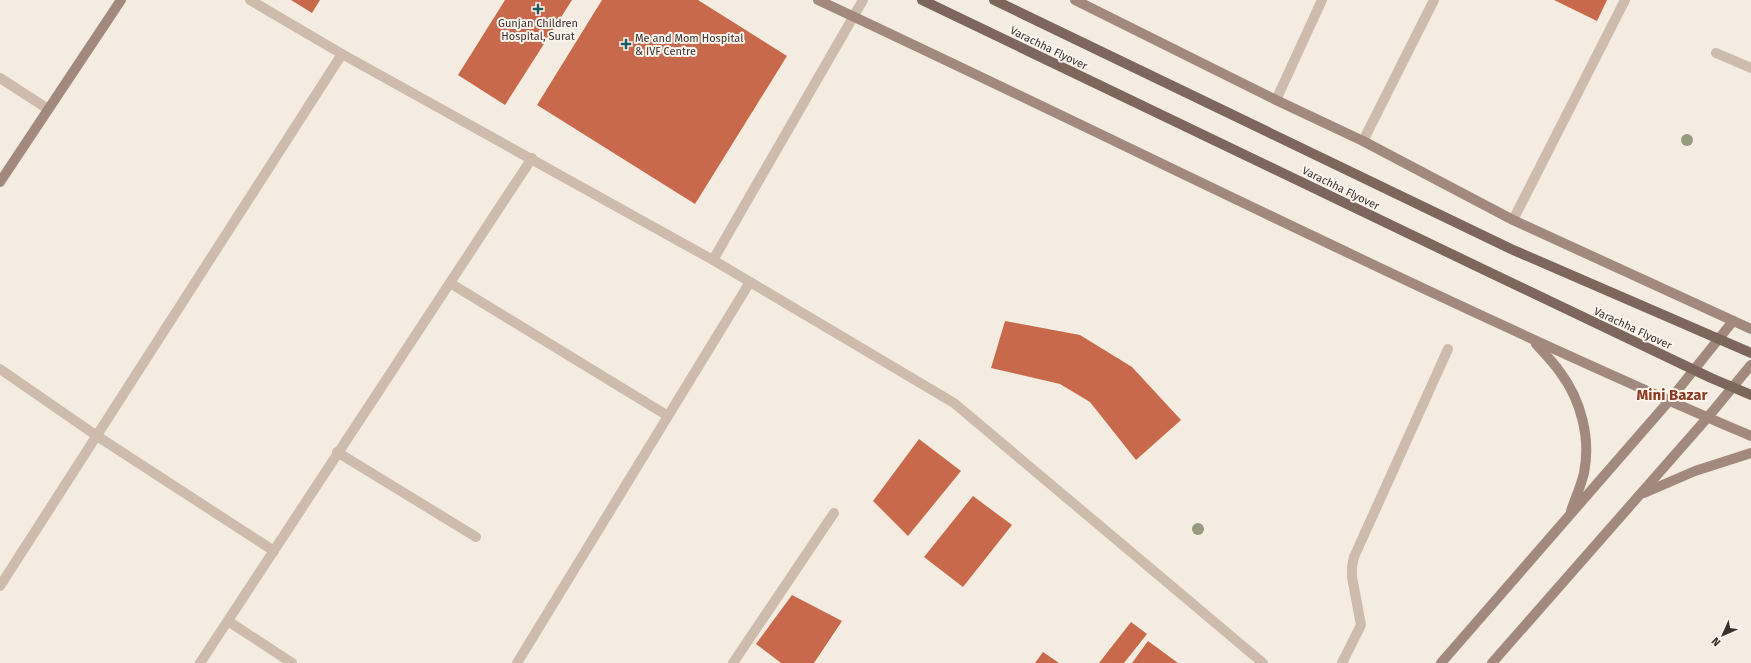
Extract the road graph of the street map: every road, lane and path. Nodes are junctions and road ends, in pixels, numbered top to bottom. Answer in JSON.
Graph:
{"nodes":[{"id":1,"x":121,"y":0,"type":"edge"},
{"id":2,"x":250,"y":0,"type":"edge"},
{"id":3,"x":818,"y":0,"type":"edge"},
{"id":4,"x":863,"y":0,"type":"edge"},
{"id":5,"x":922,"y":0,"type":"edge"},
{"id":6,"x":994,"y":0,"type":"edge"},
{"id":7,"x":1075,"y":0,"type":"edge"},
{"id":8,"x":1322,"y":0,"type":"edge"},
{"id":9,"x":1434,"y":0,"type":"edge"},
{"id":10,"x":1625,"y":0,"type":"edge"},
{"id":11,"x":853,"y":16,"type":"junction"},
{"id":12,"x":1716,"y":53,"type":"dead end"},
{"id":13,"x":342,"y":54,"type":"junction"},
{"id":14,"x":1751,"y":68,"type":"edge"},
{"id":15,"x":0,"y":78,"type":"edge"},
{"id":16,"x":1276,"y":100,"type":"junction"},
{"id":17,"x":48,"y":109,"type":"junction"},
{"id":18,"x":1363,"y":141,"type":"junction"},
{"id":19,"x":532,"y":158,"type":"junction"},
{"id":20,"x":0,"y":182,"type":"edge"},
{"id":21,"x":1513,"y":220,"type":"junction"},
{"id":22,"x":713,"y":260,"type":"junction"},
{"id":23,"x":750,"y":282,"type":"junction"},
{"id":24,"x":450,"y":283,"type":"junction"},
{"id":25,"x":1733,"y":321,"type":"junction"},
{"id":26,"x":1751,"y":329,"type":"edge"},
{"id":27,"x":1533,"y":340,"type":"junction"},
{"id":28,"x":1448,"y":349,"type":"dead end"},
{"id":29,"x":1751,"y":353,"type":"edge"},
{"id":30,"x":1751,"y":365,"type":"edge"},
{"id":31,"x":0,"y":369,"type":"edge"},
{"id":32,"x":1751,"y":395,"type":"edge"},
{"id":33,"x":1669,"y":401,"type":"junction"},
{"id":34,"x":668,"y":416,"type":"junction"},
{"id":35,"x":1708,"y":417,"type":"junction"},
{"id":36,"x":97,"y":436,"type":"junction"},
{"id":37,"x":1751,"y":436,"type":"edge"},
{"id":38,"x":337,"y":452,"type":"junction"},
{"id":39,"x":1751,"y":453,"type":"edge"},
{"id":40,"x":1641,"y":494,"type":"junction"},
{"id":41,"x":834,"y":513,"type":"dead end"},
{"id":42,"x":1569,"y":516,"type":"junction"},
{"id":43,"x":476,"y":537,"type":"dead end"},
{"id":44,"x":274,"y":551,"type":"junction"},
{"id":45,"x":0,"y":586,"type":"edge"},
{"id":46,"x":228,"y":621,"type":"junction"},
{"id":47,"x":200,"y":663,"type":"edge"},
{"id":48,"x":292,"y":663,"type":"edge"},
{"id":49,"x":517,"y":663,"type":"edge"},
{"id":50,"x":733,"y":663,"type":"edge"},
{"id":51,"x":1263,"y":663,"type":"edge"},
{"id":52,"x":1342,"y":663,"type":"edge"},
{"id":53,"x":1441,"y":663,"type":"edge"},
{"id":54,"x":1492,"y":663,"type":"edge"}],
"edges":[{"from":1,"to":17,"type":"street"},
{"from":2,"to":13,"type":"street"},
{"from":3,"to":11,"type":"street"},
{"from":4,"to":11,"type":"street"},
{"from":5,"to":32,"type":"main road","name":"Varachha Flyover","bridge":true},
{"from":6,"to":29,"type":"main road","name":"Varachha Flyover","bridge":true},
{"from":7,"to":16,"type":"street"},
{"from":8,"to":16,"type":"street"},
{"from":9,"to":18,"type":"street"},
{"from":10,"to":21,"type":"street"},
{"from":11,"to":22,"type":"street"},
{"from":11,"to":27,"type":"street"},
{"from":12,"to":14,"type":"street"},
{"from":13,"to":19,"type":"street"},
{"from":13,"to":36,"type":"street"},
{"from":15,"to":17,"type":"street"},
{"from":16,"to":18,"type":"street"},
{"from":17,"to":20,"type":"street"},
{"from":18,"to":21,"type":"street"},
{"from":19,"to":22,"type":"street"},
{"from":19,"to":24,"type":"street"},
{"from":21,"to":25,"type":"street"},
{"from":22,"to":23,"type":"street"},
{"from":23,"to":34,"type":"street"},
{"from":23,"to":51,"type":"street"},
{"from":24,"to":34,"type":"street"},
{"from":24,"to":38,"type":"street"},
{"from":25,"to":26,"type":"street"},
{"from":25,"to":33,"type":"street"},
{"from":27,"to":33,"type":"street"},
{"from":27,"to":42,"type":"street"},
{"from":28,"to":52,"type":"street"},
{"from":30,"to":35,"type":"street"},
{"from":31,"to":36,"type":"street"},
{"from":33,"to":35,"type":"street"},
{"from":33,"to":42,"type":"street"},
{"from":34,"to":49,"type":"street"},
{"from":35,"to":37,"type":"street"},
{"from":35,"to":40,"type":"street"},
{"from":36,"to":44,"type":"street"},
{"from":36,"to":45,"type":"street"},
{"from":38,"to":43,"type":"street"},
{"from":38,"to":44,"type":"street"},
{"from":39,"to":40,"type":"street"},
{"from":40,"to":54,"type":"street"},
{"from":41,"to":50,"type":"street"},
{"from":42,"to":53,"type":"street"},
{"from":44,"to":46,"type":"street"},
{"from":46,"to":47,"type":"street"},
{"from":46,"to":48,"type":"street"}]}
